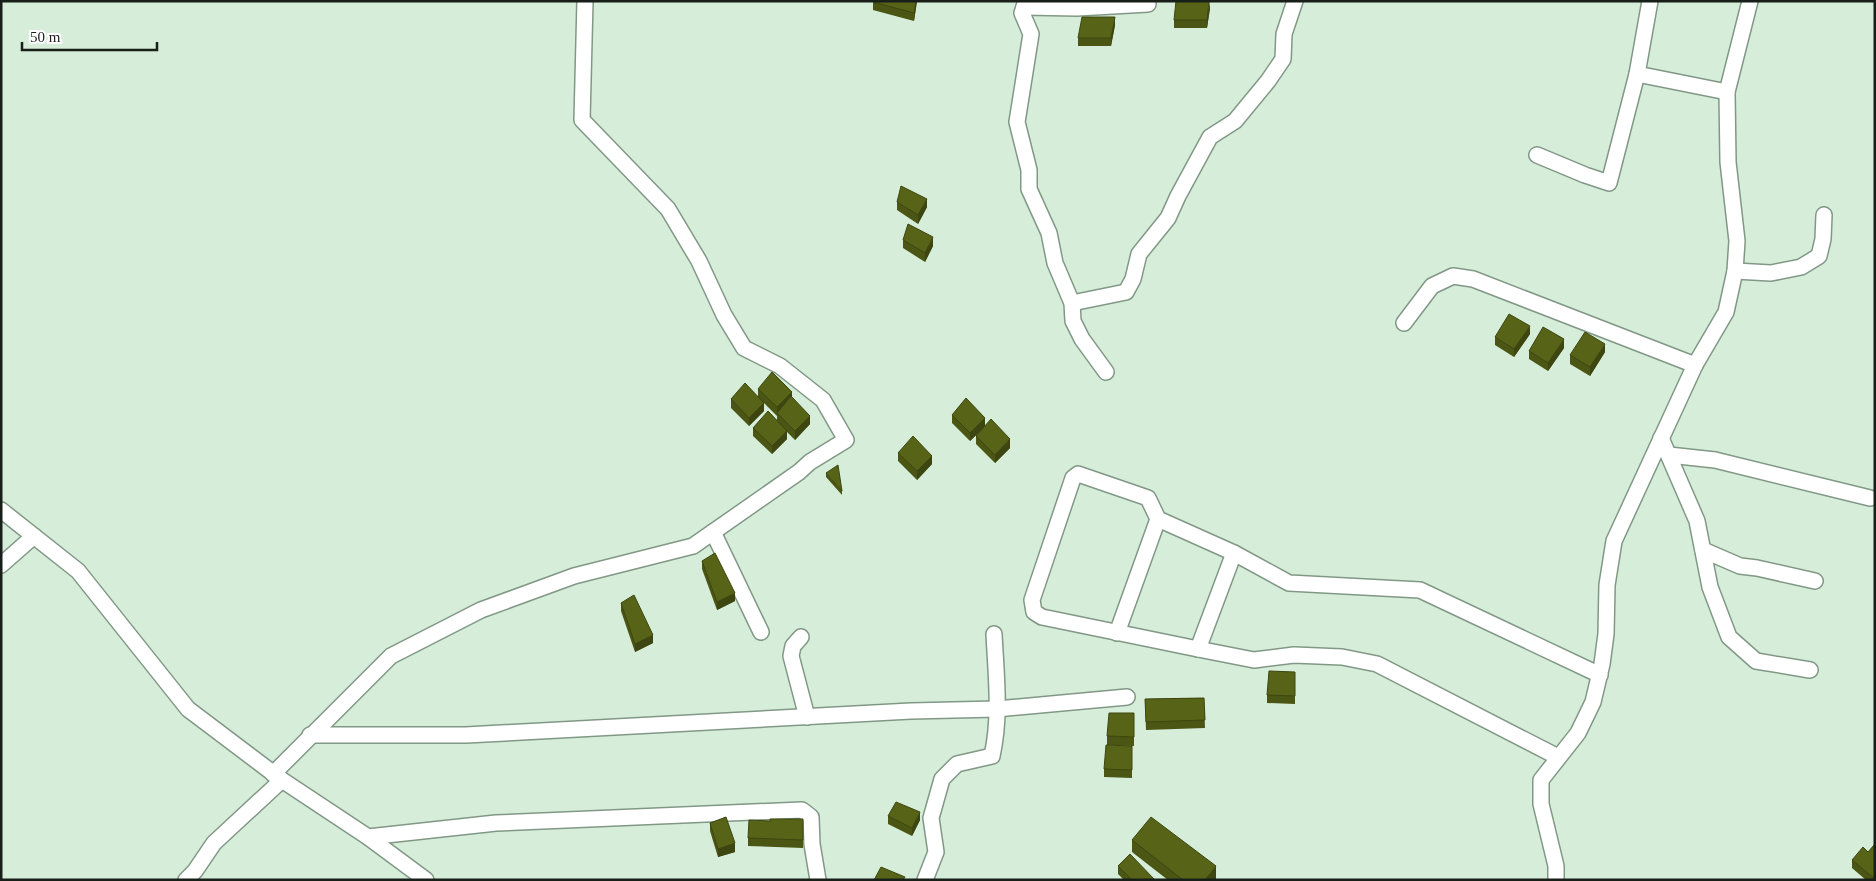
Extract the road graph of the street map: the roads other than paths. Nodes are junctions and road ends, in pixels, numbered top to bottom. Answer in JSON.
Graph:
{"nodes":[{"id":1,"x":585,"y":1,"type":"edge"},
{"id":2,"x":1296,"y":1,"type":"edge"},
{"id":3,"x":1650,"y":1,"type":"edge"},
{"id":4,"x":1750,"y":1,"type":"edge"},
{"id":5,"x":1025,"y":4,"type":"edge"},
{"id":6,"x":1148,"y":4,"type":"dead end"},
{"id":7,"x":1637,"y":74,"type":"junction"},
{"id":8,"x":1727,"y":92,"type":"junction"},
{"id":9,"x":1537,"y":155,"type":"dead end"},
{"id":10,"x":1824,"y":215,"type":"dead end"},
{"id":11,"x":1735,"y":271,"type":"junction"},
{"id":12,"x":1072,"y":303,"type":"junction"},
{"id":13,"x":1404,"y":323,"type":"dead end"},
{"id":14,"x":1694,"y":365,"type":"junction"},
{"id":15,"x":1106,"y":372,"type":"dead end"},
{"id":16,"x":1662,"y":438,"type":"junction"},
{"id":17,"x":1669,"y":455,"type":"junction"},
{"id":18,"x":1870,"y":498,"type":"dead end"},
{"id":19,"x":1,"y":510,"type":"edge"},
{"id":20,"x":1158,"y":519,"type":"junction"},
{"id":21,"x":713,"y":532,"type":"junction"},
{"id":22,"x":34,"y":536,"type":"junction"},
{"id":23,"x":1703,"y":550,"type":"junction"},
{"id":24,"x":1234,"y":554,"type":"junction"},
{"id":25,"x":1,"y":565,"type":"edge"},
{"id":26,"x":1815,"y":581,"type":"dead end"},
{"id":27,"x":761,"y":632,"type":"dead end"},
{"id":28,"x":1117,"y":633,"type":"junction"},
{"id":29,"x":994,"y":634,"type":"dead end"},
{"id":30,"x":801,"y":637,"type":"dead end"},
{"id":31,"x":1198,"y":649,"type":"junction"},
{"id":32,"x":1810,"y":670,"type":"dead end"},
{"id":33,"x":1600,"y":675,"type":"junction"},
{"id":34,"x":1127,"y":697,"type":"dead end"},
{"id":35,"x":997,"y":708,"type":"junction"},
{"id":36,"x":807,"y":717,"type":"junction"},
{"id":37,"x":310,"y":735,"type":"junction"},
{"id":38,"x":1558,"y":757,"type":"junction"},
{"id":39,"x":277,"y":777,"type":"junction"},
{"id":40,"x":368,"y":837,"type":"junction"},
{"id":41,"x":186,"y":880,"type":"edge"},
{"id":42,"x":426,"y":880,"type":"edge"},
{"id":43,"x":818,"y":880,"type":"edge"},
{"id":44,"x":925,"y":880,"type":"edge"},
{"id":45,"x":1556,"y":880,"type":"edge"}],
"edges":[{"from":1,"to":21,"type":"street"},
{"from":2,"to":12,"type":"street"},
{"from":3,"to":7,"type":"street"},
{"from":4,"to":8,"type":"street"},
{"from":5,"to":6,"type":"street"},
{"from":5,"to":12,"type":"street"},
{"from":7,"to":8,"type":"street"},
{"from":7,"to":9,"type":"street"},
{"from":8,"to":11,"type":"street"},
{"from":10,"to":11,"type":"street"},
{"from":11,"to":14,"type":"street"},
{"from":12,"to":15,"type":"street"},
{"from":13,"to":14,"type":"street"},
{"from":14,"to":16,"type":"street"},
{"from":16,"to":17,"type":"street"},
{"from":16,"to":33,"type":"street"},
{"from":17,"to":18,"type":"street"},
{"from":17,"to":23,"type":"street"},
{"from":19,"to":22,"type":"street"},
{"from":20,"to":24,"type":"street"},
{"from":20,"to":28,"type":"street"},
{"from":20,"to":28,"type":"street"},
{"from":21,"to":27,"type":"street"},
{"from":21,"to":37,"type":"street"},
{"from":22,"to":25,"type":"street"},
{"from":22,"to":39,"type":"street"},
{"from":23,"to":26,"type":"street"},
{"from":23,"to":32,"type":"street"},
{"from":24,"to":31,"type":"street"},
{"from":24,"to":33,"type":"street"},
{"from":28,"to":31,"type":"street"},
{"from":29,"to":35,"type":"street"},
{"from":30,"to":36,"type":"street"},
{"from":31,"to":38,"type":"street"},
{"from":33,"to":38,"type":"street"},
{"from":34,"to":35,"type":"street"},
{"from":35,"to":36,"type":"street"},
{"from":35,"to":44,"type":"street"},
{"from":36,"to":37,"type":"street"},
{"from":37,"to":39,"type":"street"},
{"from":38,"to":45,"type":"street"},
{"from":39,"to":40,"type":"street"},
{"from":39,"to":41,"type":"street"},
{"from":40,"to":42,"type":"street"},
{"from":40,"to":43,"type":"street"}]}
